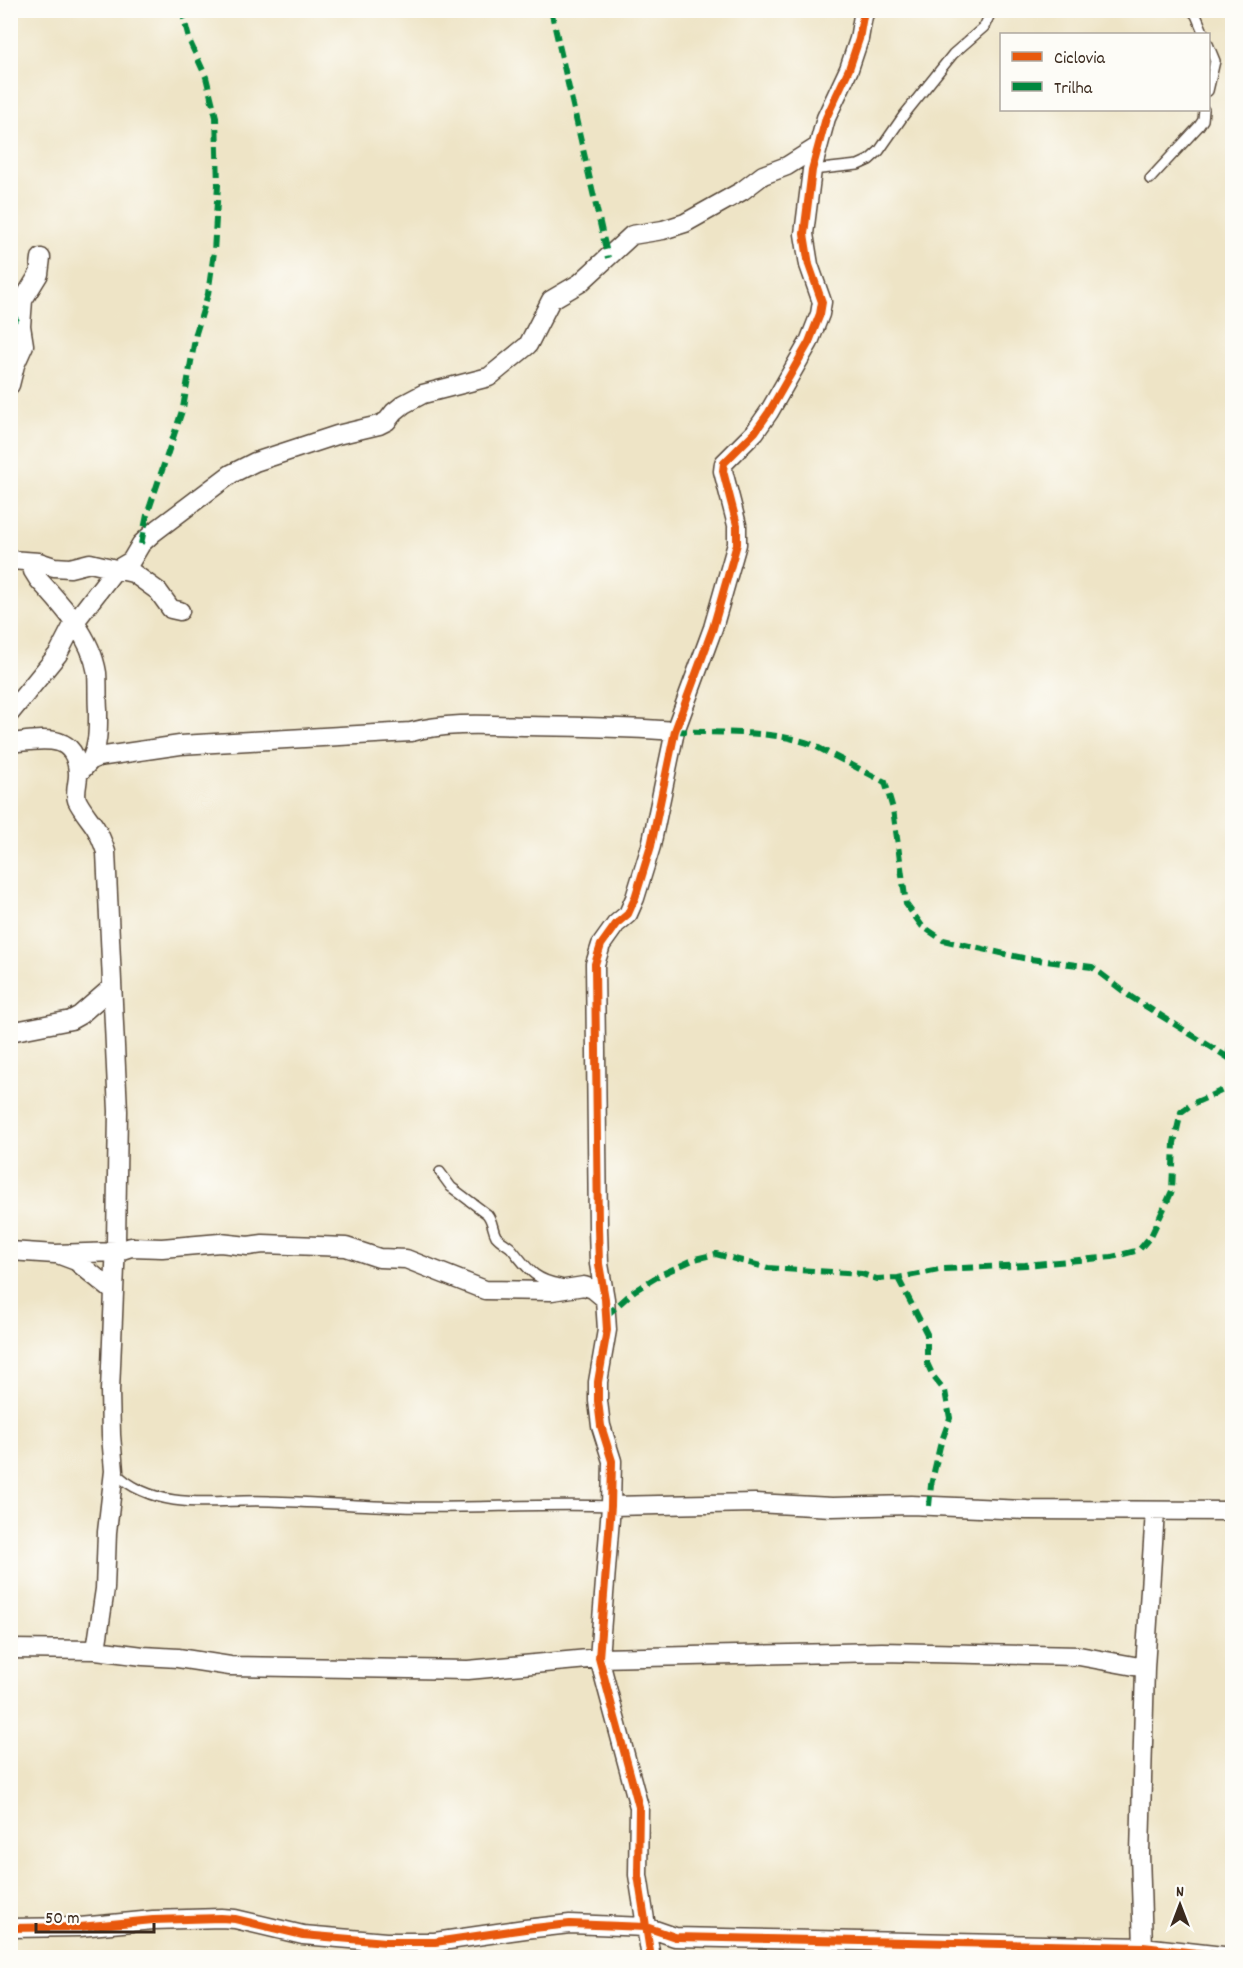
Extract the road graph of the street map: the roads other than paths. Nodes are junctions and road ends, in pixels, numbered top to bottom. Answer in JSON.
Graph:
{"nodes":[{"id":1,"x":866,"y":10,"type":"edge"},
{"id":2,"x":992,"y":10,"type":"edge"},
{"id":3,"x":1191,"y":10,"type":"edge"},
{"id":4,"x":1204,"y":33,"type":"edge"},
{"id":5,"x":1210,"y":47,"type":"edge"},
{"id":6,"x":1210,"y":86,"type":"edge"},
{"id":7,"x":1204,"y":111,"type":"edge"},
{"id":8,"x":817,"y":147,"type":"junction"},
{"id":9,"x":812,"y":170,"type":"junction"},
{"id":10,"x":1150,"y":179,"type":"dead end"},
{"id":11,"x":41,"y":258,"type":"dead end"},
{"id":12,"x":10,"y":385,"type":"edge"},
{"id":13,"x":10,"y":560,"type":"edge"},
{"id":14,"x":32,"y":562,"type":"junction"},
{"id":15,"x":119,"y":570,"type":"junction"},
{"id":16,"x":180,"y":611,"type":"dead end"},
{"id":17,"x":74,"y":623,"type":"junction"},
{"id":18,"x":10,"y":713,"type":"edge"},
{"id":19,"x":675,"y":731,"type":"junction"},
{"id":20,"x":10,"y":742,"type":"edge"},
{"id":21,"x":91,"y":760,"type":"junction"},
{"id":22,"x":78,"y":774,"type":"junction"},
{"id":23,"x":111,"y":988,"type":"junction"},
{"id":24,"x":10,"y":1032,"type":"edge"},
{"id":25,"x":440,"y":1172,"type":"dead end"},
{"id":26,"x":10,"y":1251,"type":"edge"},
{"id":27,"x":116,"y":1251,"type":"junction"},
{"id":28,"x":55,"y":1254,"type":"junction"},
{"id":29,"x":574,"y":1287,"type":"junction"},
{"id":30,"x":113,"y":1292,"type":"junction"},
{"id":31,"x":605,"y":1299,"type":"junction"},
{"id":32,"x":114,"y":1471,"type":"junction"},
{"id":33,"x":611,"y":1506,"type":"junction"},
{"id":34,"x":1155,"y":1511,"type":"junction"},
{"id":35,"x":1233,"y":1511,"type":"edge"},
{"id":36,"x":10,"y":1649,"type":"edge"},
{"id":37,"x":96,"y":1650,"type":"junction"},
{"id":38,"x":599,"y":1658,"type":"junction"},
{"id":39,"x":1145,"y":1668,"type":"junction"},
{"id":40,"x":10,"y":1928,"type":"edge"},
{"id":41,"x":646,"y":1928,"type":"junction"},
{"id":42,"x":675,"y":1937,"type":"junction"},
{"id":43,"x":1143,"y":1947,"type":"junction"},
{"id":44,"x":1233,"y":1957,"type":"edge"},
{"id":45,"x":652,"y":1958,"type":"edge"}],
"edges":[{"from":1,"to":8,"type":"street"},
{"from":2,"to":9,"type":"lane"},
{"from":3,"to":4,"type":"lane"},
{"from":5,"to":6,"type":"lane"},
{"from":7,"to":10,"type":"lane"},
{"from":8,"to":9,"type":"street"},
{"from":8,"to":15,"type":"street"},
{"from":9,"to":19,"type":"street"},
{"from":11,"to":12,"type":"street"},
{"from":13,"to":14,"type":"street"},
{"from":14,"to":15,"type":"street"},
{"from":14,"to":17,"type":"street"},
{"from":15,"to":16,"type":"street"},
{"from":15,"to":17,"type":"street"},
{"from":17,"to":18,"type":"street"},
{"from":17,"to":21,"type":"street"},
{"from":19,"to":21,"type":"street"},
{"from":19,"to":31,"type":"street"},
{"from":20,"to":22,"type":"street"},
{"from":21,"to":22,"type":"street"},
{"from":22,"to":23,"type":"street"},
{"from":23,"to":24,"type":"street"},
{"from":23,"to":27,"type":"street"},
{"from":25,"to":29,"type":"lane"},
{"from":26,"to":28,"type":"street"},
{"from":27,"to":28,"type":"street"},
{"from":27,"to":29,"type":"street"},
{"from":27,"to":30,"type":"street"},
{"from":28,"to":30,"type":"street"},
{"from":29,"to":31,"type":"street"},
{"from":30,"to":32,"type":"street"},
{"from":31,"to":33,"type":"street"},
{"from":32,"to":33,"type":"lane"},
{"from":32,"to":37,"type":"street"},
{"from":33,"to":34,"type":"street"},
{"from":33,"to":38,"type":"street"},
{"from":34,"to":35,"type":"street"},
{"from":34,"to":39,"type":"street"},
{"from":36,"to":37,"type":"street"},
{"from":37,"to":38,"type":"street"},
{"from":38,"to":39,"type":"street"},
{"from":38,"to":41,"type":"street"},
{"from":39,"to":43,"type":"street"},
{"from":40,"to":41,"type":"street"},
{"from":41,"to":42,"type":"street"},
{"from":41,"to":45,"type":"street"},
{"from":42,"to":43,"type":"street"},
{"from":42,"to":45,"type":"street"},
{"from":43,"to":44,"type":"street"}]}
